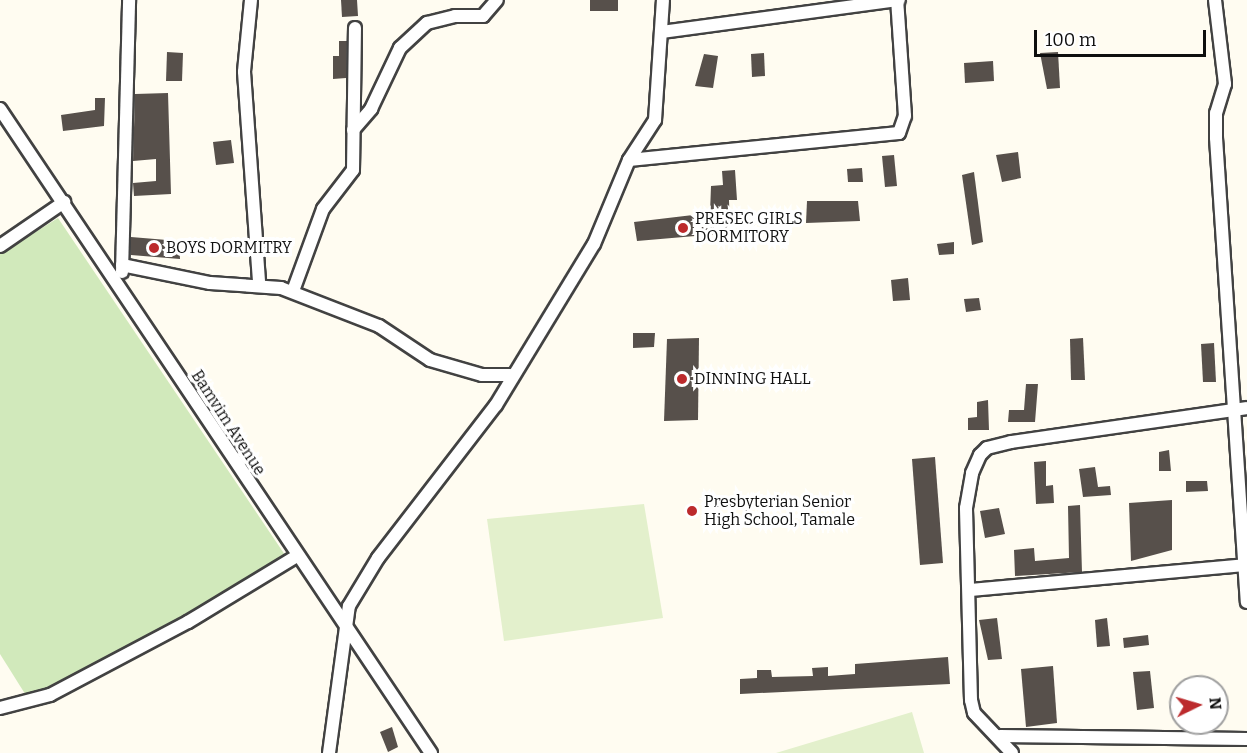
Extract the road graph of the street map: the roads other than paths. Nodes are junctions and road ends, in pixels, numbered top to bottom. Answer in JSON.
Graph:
{"nodes":[{"id":1,"x":129,"y":0,"type":"edge"},
{"id":2,"x":251,"y":0,"type":"edge"},
{"id":3,"x":497,"y":0,"type":"edge"},
{"id":4,"x":663,"y":0,"type":"edge"},
{"id":5,"x":898,"y":0,"type":"edge"},
{"id":6,"x":1215,"y":0,"type":"edge"},
{"id":7,"x":356,"y":28,"type":"dead end"},
{"id":8,"x":662,"y":32,"type":"junction"},
{"id":9,"x":0,"y":109,"type":"edge"},
{"id":10,"x":353,"y":130,"type":"junction"},
{"id":11,"x":629,"y":160,"type":"junction"},
{"id":12,"x":64,"y":202,"type":"junction"},
{"id":13,"x":0,"y":246,"type":"edge"},
{"id":14,"x":122,"y":265,"type":"junction"},
{"id":15,"x":260,"y":283,"type":"junction"},
{"id":16,"x":122,"y":291,"type":"junction"},
{"id":17,"x":293,"y":291,"type":"junction"},
{"id":18,"x":510,"y":375,"type":"junction"},
{"id":19,"x":1247,"y":408,"type":"edge"},
{"id":20,"x":1233,"y":411,"type":"junction"},
{"id":21,"x":297,"y":556,"type":"junction"},
{"id":22,"x":1244,"y":565,"type":"junction"},
{"id":23,"x":971,"y":590,"type":"junction"},
{"id":24,"x":1247,"y":602,"type":"edge"},
{"id":25,"x":345,"y":627,"type":"junction"},
{"id":26,"x":0,"y":708,"type":"edge"},
{"id":27,"x":1000,"y":736,"type":"junction"},
{"id":28,"x":1247,"y":739,"type":"edge"},
{"id":29,"x":329,"y":753,"type":"edge"},
{"id":30,"x":431,"y":753,"type":"edge"},
{"id":31,"x":1012,"y":753,"type":"edge"}],
"edges":[{"from":1,"to":14,"type":"street"},
{"from":2,"to":15,"type":"street"},
{"from":3,"to":10,"type":"street"},
{"from":4,"to":8,"type":"street"},
{"from":5,"to":8,"type":"street"},
{"from":5,"to":11,"type":"street"},
{"from":6,"to":20,"type":"street"},
{"from":7,"to":10,"type":"street"},
{"from":8,"to":11,"type":"street"},
{"from":9,"to":12,"type":"street","name":"Bamvim Avenue"},
{"from":10,"to":17,"type":"street"},
{"from":11,"to":18,"type":"street"},
{"from":12,"to":13,"type":"street"},
{"from":12,"to":16,"type":"street","name":"Bamvim Avenue"},
{"from":14,"to":15,"type":"street"},
{"from":14,"to":16,"type":"street"},
{"from":15,"to":17,"type":"street"},
{"from":16,"to":21,"type":"street","name":"Bamvim Avenue"},
{"from":17,"to":18,"type":"street"},
{"from":18,"to":25,"type":"street"},
{"from":19,"to":20,"type":"street"},
{"from":20,"to":22,"type":"street"},
{"from":20,"to":23,"type":"street"},
{"from":21,"to":25,"type":"street","name":"Bamvim Avenue"},
{"from":21,"to":26,"type":"street"},
{"from":22,"to":23,"type":"street"},
{"from":22,"to":24,"type":"street"},
{"from":23,"to":27,"type":"street"},
{"from":25,"to":29,"type":"street"},
{"from":25,"to":30,"type":"street","name":"Bamvim Avenue"},
{"from":27,"to":28,"type":"street"},
{"from":27,"to":31,"type":"street"}]}
